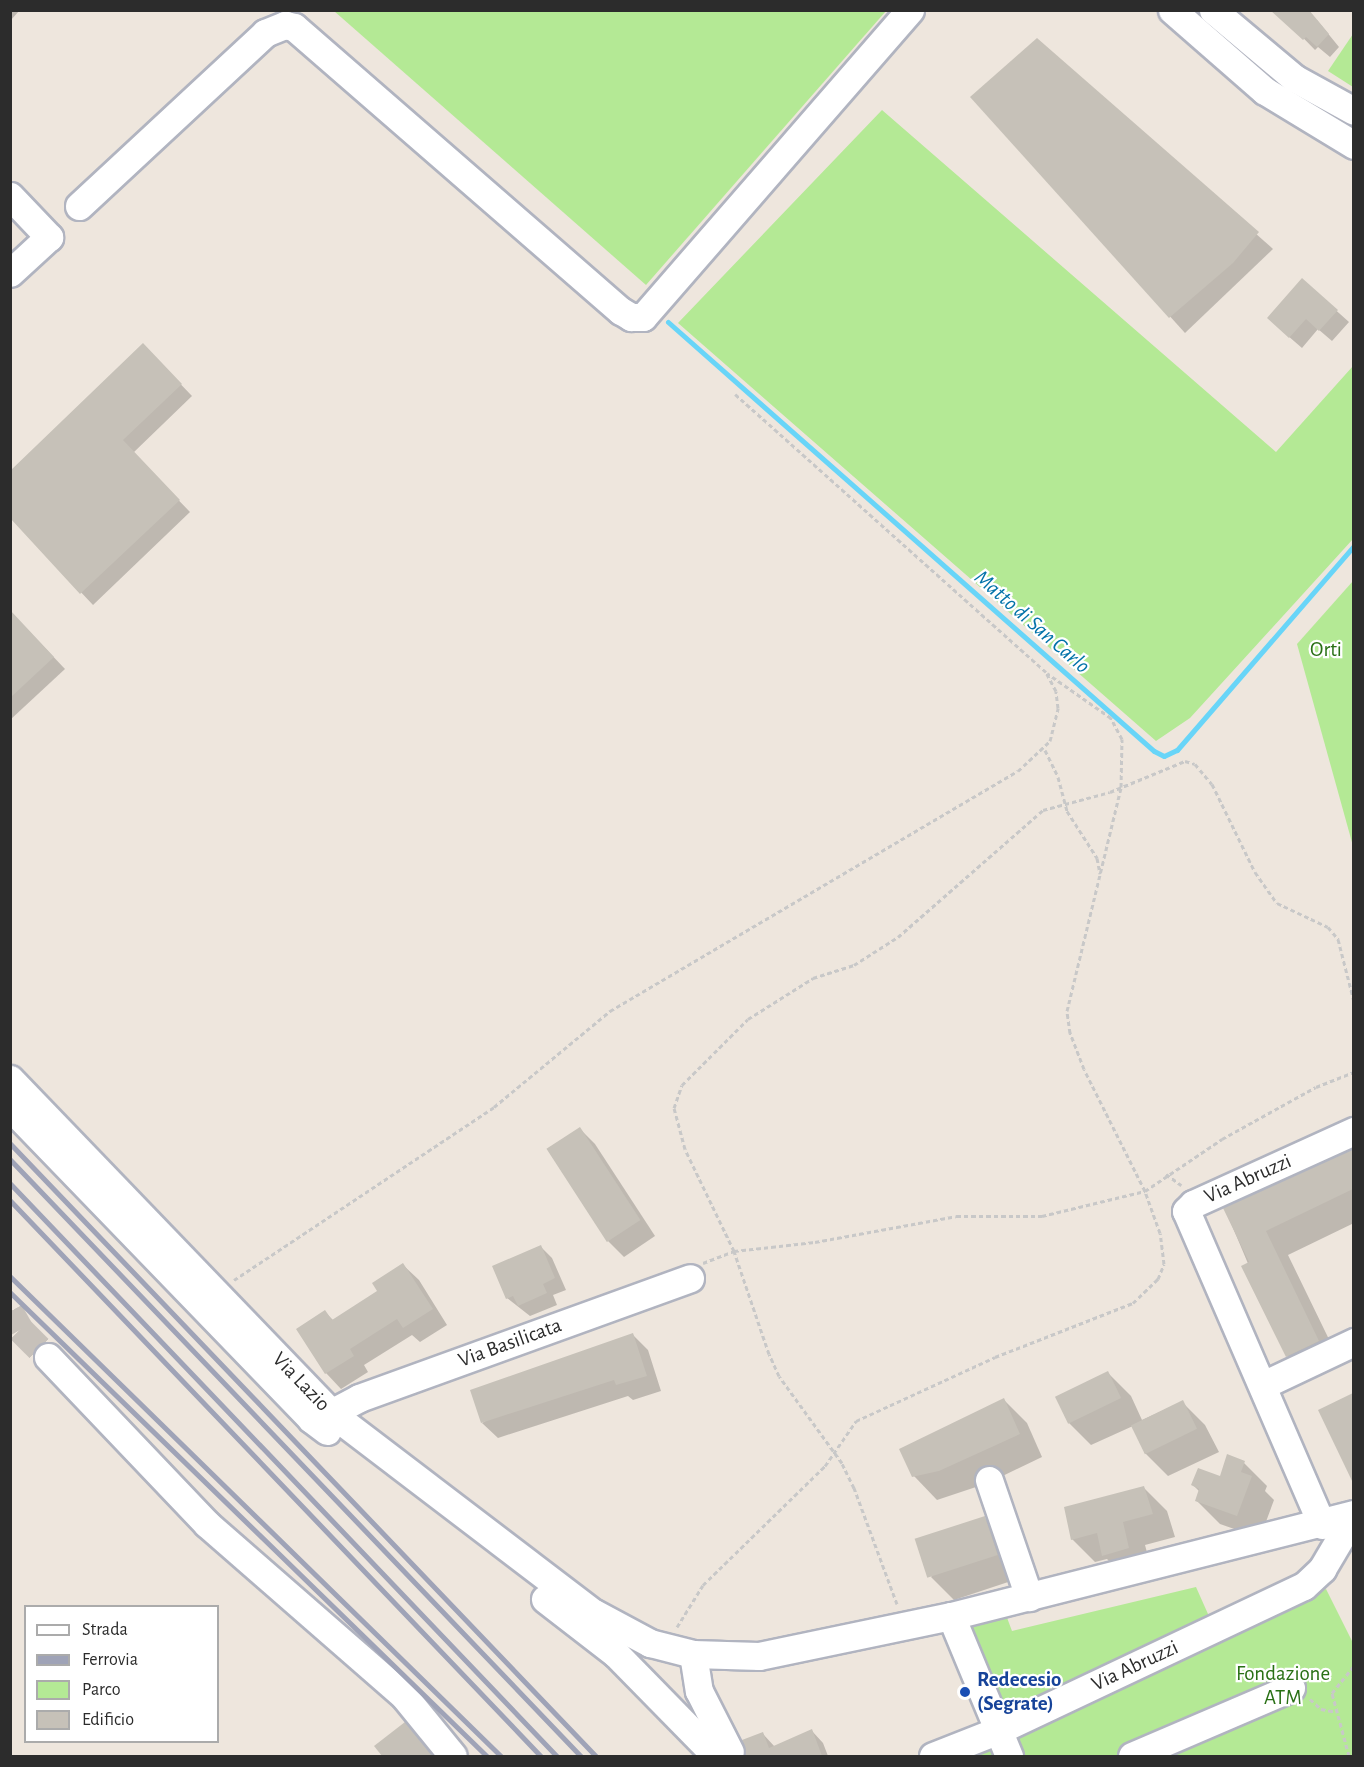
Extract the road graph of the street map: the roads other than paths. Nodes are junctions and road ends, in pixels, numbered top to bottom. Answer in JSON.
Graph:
{"nodes":[{"id":1,"x":910,"y":10,"type":"edge"},
{"id":2,"x":1172,"y":10,"type":"edge"},
{"id":3,"x":1213,"y":10,"type":"edge"},
{"id":4,"x":1353,"y":111,"type":"edge"},
{"id":5,"x":1353,"y":145,"type":"edge"},
{"id":6,"x":10,"y":196,"type":"edge"},
{"id":7,"x":79,"y":206,"type":"dead end"},
{"id":8,"x":10,"y":273,"type":"edge"},
{"id":9,"x":10,"y":1079,"type":"edge"},
{"id":10,"x":10,"y":1107,"type":"edge"},
{"id":11,"x":1353,"y":1131,"type":"edge"},
{"id":12,"x":690,"y":1278,"type":"road end"},
{"id":13,"x":1353,"y":1342,"type":"edge"},
{"id":14,"x":48,"y":1357,"type":"tunnel mouth"},
{"id":15,"x":1263,"y":1385,"type":"junction"},
{"id":16,"x":331,"y":1413,"type":"junction"},
{"id":17,"x":989,"y":1480,"type":"dead end"},
{"id":18,"x":1353,"y":1515,"type":"edge"},
{"id":19,"x":1322,"y":1525,"type":"junction"},
{"id":20,"x":1029,"y":1597,"type":"junction"},
{"id":21,"x":951,"y":1616,"type":"junction"},
{"id":22,"x":634,"y":1636,"type":"joint"},
{"id":23,"x":680,"y":1651,"type":"junction"},
{"id":24,"x":1291,"y":1688,"type":"road end"},
{"id":25,"x":999,"y":1730,"type":"junction"},
{"id":26,"x":723,"y":1754,"type":"edge"},
{"id":27,"x":453,"y":1756,"type":"edge"},
{"id":28,"x":933,"y":1756,"type":"edge"},
{"id":29,"x":1009,"y":1756,"type":"edge"},
{"id":30,"x":1132,"y":1756,"type":"edge"}],
"edges":[{"from":1,"to":7,"type":"street"},
{"from":2,"to":5,"type":"street"},
{"from":3,"to":4,"type":"street"},
{"from":6,"to":8,"type":"street"},
{"from":9,"to":16,"type":"street","name":"Via Lazio"},
{"from":10,"to":26,"type":"street"},
{"from":11,"to":15,"type":"street","name":"Via Abruzzi"},
{"from":12,"to":16,"type":"street","name":"Via Basilicata"},
{"from":13,"to":15,"type":"street"},
{"from":14,"to":27,"type":"street"},
{"from":15,"to":19,"type":"street","name":"Via Abruzzi"},
{"from":16,"to":22,"type":"street","name":"Via Lazio"},
{"from":17,"to":20,"type":"street"},
{"from":18,"to":19,"type":"street","name":"Via Abruzzi"},
{"from":18,"to":25,"type":"street","name":"Via Abruzzi"},
{"from":19,"to":20,"type":"street","name":"Via Abruzzi"},
{"from":20,"to":21,"type":"street","name":"Via Abruzzi"},
{"from":21,"to":23,"type":"street","name":"Via Abruzzi"},
{"from":21,"to":25,"type":"street"},
{"from":22,"to":23,"type":"street","name":"Via Abruzzi"},
{"from":23,"to":26,"type":"street"},
{"from":24,"to":30,"type":"street"},
{"from":25,"to":28,"type":"street","name":"Via Abruzzi"},
{"from":25,"to":29,"type":"street"}]}
